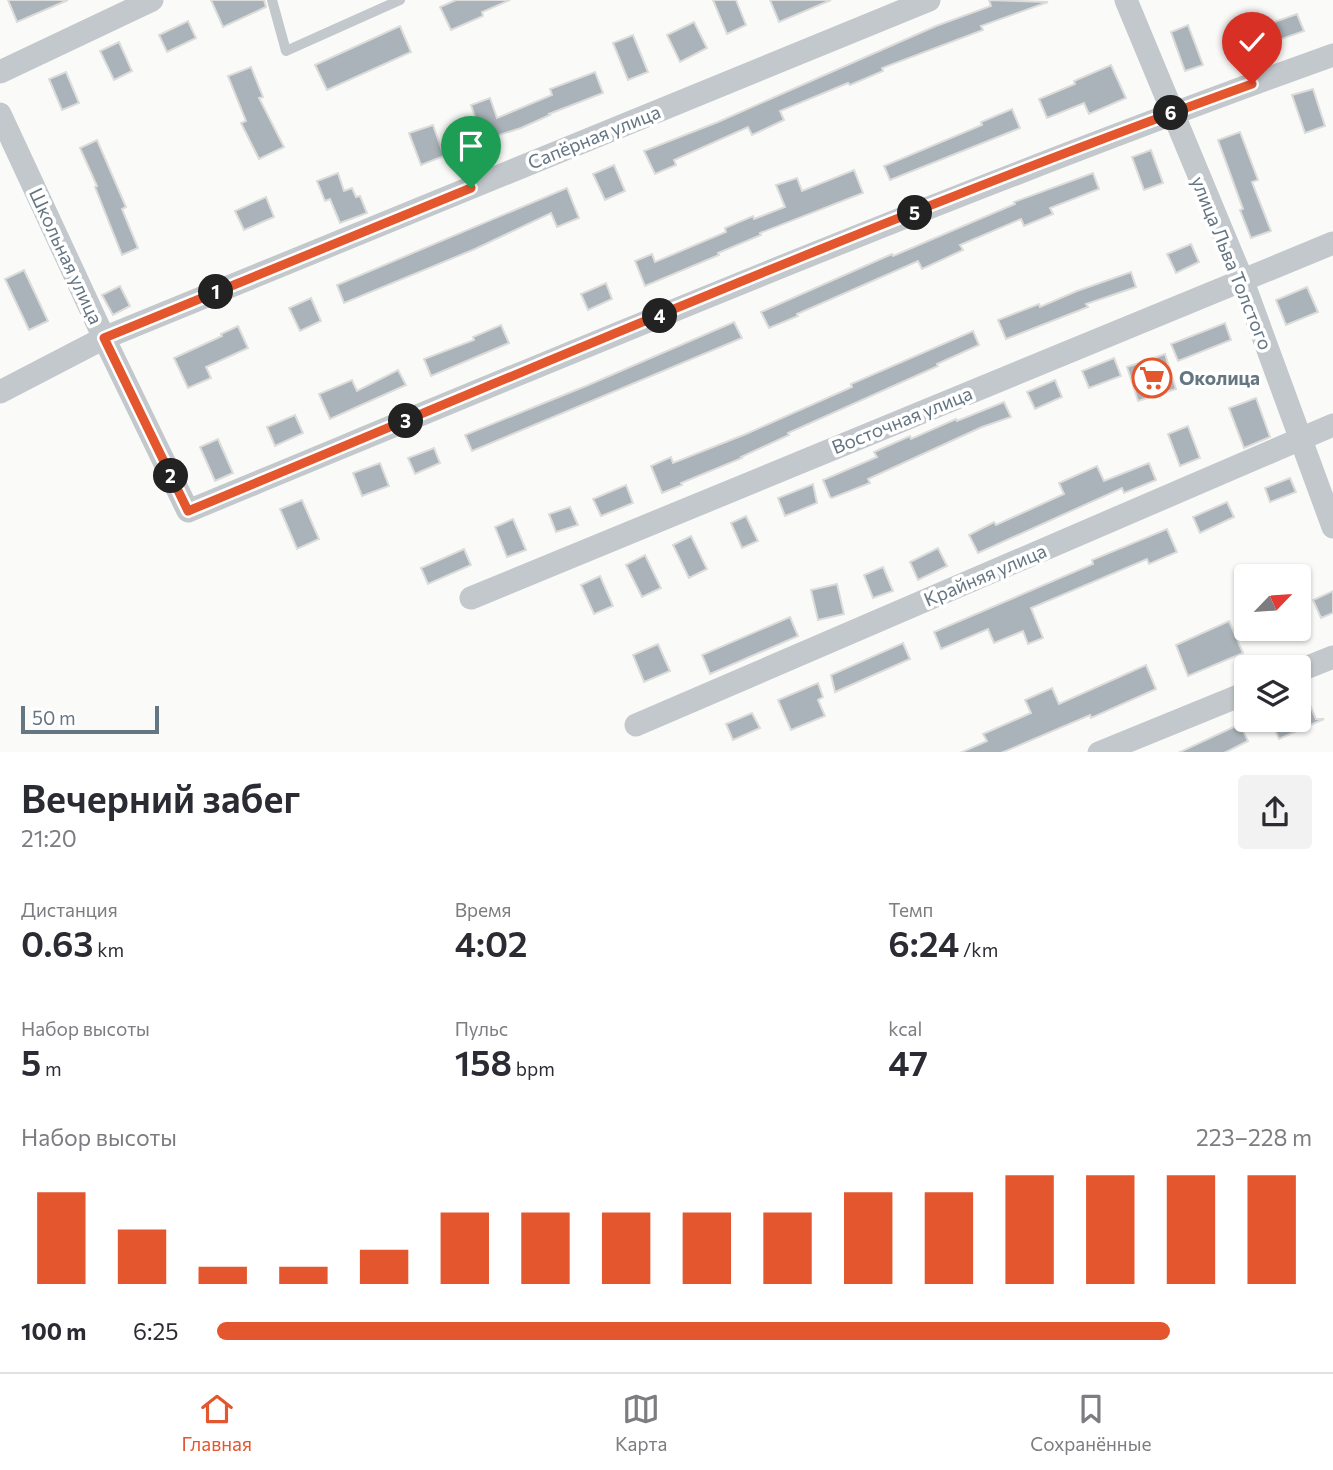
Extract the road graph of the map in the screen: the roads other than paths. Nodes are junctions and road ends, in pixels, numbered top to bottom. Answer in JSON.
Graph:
{"nodes":[{"id":1,"x":152,"y":0,"type":"edge"},
{"id":2,"x":272,"y":0,"type":"edge"},
{"id":3,"x":400,"y":0,"type":"edge"},
{"id":4,"x":929,"y":0,"type":"edge"},
{"id":5,"x":1126,"y":0,"type":"edge"},
{"id":6,"x":1333,"y":55,"type":"edge"},
{"id":7,"x":0,"y":72,"type":"edge"},
{"id":8,"x":1172,"y":113,"type":"junction"},
{"id":9,"x":0,"y":114,"type":"edge"},
{"id":10,"x":1333,"y":243,"type":"edge"},
{"id":11,"x":1242,"y":279,"type":"junction"},
{"id":12,"x":104,"y":338,"type":"junction"},
{"id":13,"x":0,"y":392,"type":"edge"},
{"id":14,"x":1333,"y":425,"type":"edge"},
{"id":15,"x":1299,"y":439,"type":"junction"},
{"id":16,"x":1333,"y":527,"type":"edge"},
{"id":17,"x":471,"y":598,"type":"dead end"},
{"id":18,"x":1333,"y":657,"type":"edge"},
{"id":19,"x":1311,"y":666,"type":"edge"},
{"id":20,"x":1234,"y":698,"type":"edge"},
{"id":21,"x":636,"y":725,"type":"dead end"},
{"id":22,"x":1099,"y":752,"type":"edge"}],
"edges":[{"from":1,"to":7,"type":"street"},
{"from":2,"to":3,"type":"lane"},
{"from":4,"to":12,"type":"street","name":"Сапёрная улица"},
{"from":5,"to":8,"type":"street","name":"улица Льва Толстого"},
{"from":6,"to":8,"type":"street"},
{"from":8,"to":11,"type":"street","name":"улица Льва Толстого"},
{"from":8,"to":12,"type":"street","name":"Школьная улица"},
{"from":9,"to":12,"type":"street","name":"Школьная улица"},
{"from":10,"to":11,"type":"street","name":"Восточная улица"},
{"from":11,"to":15,"type":"street","name":"улица Льва Толстого"},
{"from":11,"to":17,"type":"street","name":"Восточная улица"},
{"from":12,"to":13,"type":"street","name":"Сапёрная улица"},
{"from":14,"to":15,"type":"street","name":"Крайняя улица"},
{"from":15,"to":16,"type":"street","name":"улица Льва Толстого"},
{"from":15,"to":21,"type":"street","name":"Крайняя улица"},
{"from":18,"to":19,"type":"street"},
{"from":20,"to":22,"type":"street"}]}
